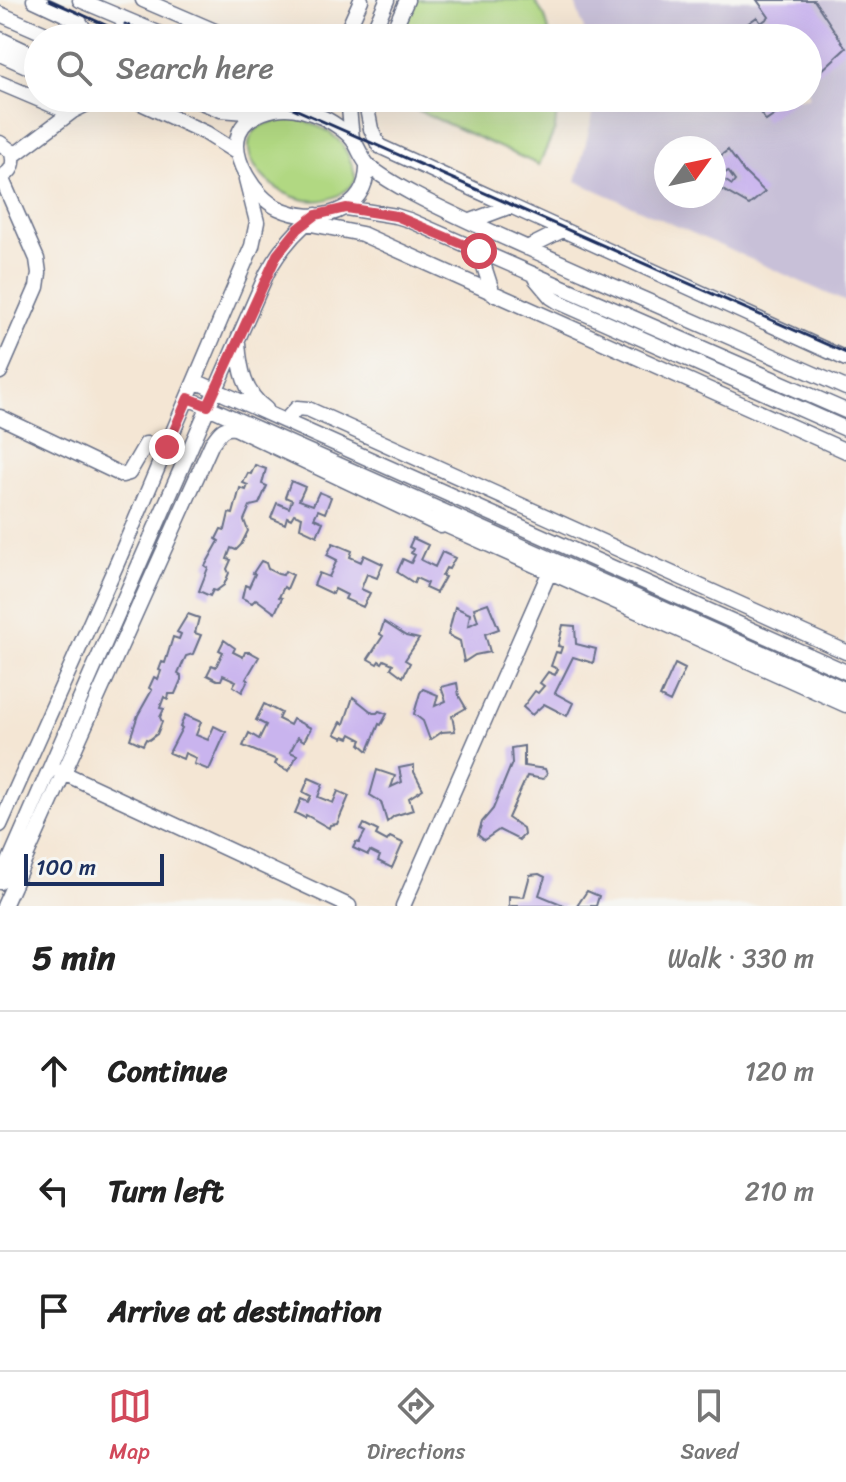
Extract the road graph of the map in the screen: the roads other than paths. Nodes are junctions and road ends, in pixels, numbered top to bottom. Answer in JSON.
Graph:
{"nodes":[{"id":1,"x":34,"y":0,"type":"edge"},
{"id":2,"x":80,"y":0,"type":"edge"},
{"id":3,"x":143,"y":0,"type":"edge"},
{"id":4,"x":361,"y":0,"type":"edge"},
{"id":5,"x":387,"y":0,"type":"edge"},
{"id":6,"x":407,"y":0,"type":"edge"},
{"id":7,"x":0,"y":14,"type":"edge"},
{"id":8,"x":121,"y":17,"type":"junction"},
{"id":9,"x":24,"y":24,"type":"edge"},
{"id":10,"x":81,"y":24,"type":"edge"},
{"id":11,"x":123,"y":24,"type":"edge"},
{"id":12,"x":132,"y":24,"type":"edge"},
{"id":13,"x":199,"y":24,"type":"edge"},
{"id":14,"x":350,"y":24,"type":"edge"},
{"id":15,"x":376,"y":24,"type":"edge"},
{"id":16,"x":396,"y":24,"type":"edge"},
{"id":17,"x":0,"y":39,"type":"edge"},
{"id":18,"x":24,"y":50,"type":"edge"},
{"id":19,"x":0,"y":54,"type":"edge"},
{"id":20,"x":24,"y":65,"type":"edge"},
{"id":21,"x":0,"y":83,"type":"edge"},
{"id":22,"x":24,"y":93,"type":"edge"},
{"id":23,"x":72,"y":112,"type":"edge"},
{"id":24,"x":160,"y":112,"type":"edge"},
{"id":25,"x":246,"y":112,"type":"edge"},
{"id":26,"x":265,"y":112,"type":"edge"},
{"id":27,"x":305,"y":112,"type":"edge"},
{"id":28,"x":349,"y":112,"type":"edge"},
{"id":29,"x":367,"y":112,"type":"edge"},
{"id":30,"x":259,"y":113,"type":"junction"},
{"id":31,"x":352,"y":139,"type":"junction"},
{"id":32,"x":0,"y":143,"type":"edge"},
{"id":33,"x":236,"y":152,"type":"junction"},
{"id":34,"x":13,"y":156,"type":"junction"},
{"id":35,"x":367,"y":165,"type":"junction"},
{"id":36,"x":245,"y":174,"type":"junction"},
{"id":37,"x":0,"y":177,"type":"edge"},
{"id":38,"x":511,"y":206,"type":"junction"},
{"id":39,"x":346,"y":208,"type":"junction"},
{"id":40,"x":311,"y":219,"type":"junction"},
{"id":41,"x":471,"y":221,"type":"junction"},
{"id":42,"x":563,"y":230,"type":"junction"},
{"id":43,"x":527,"y":248,"type":"junction"},
{"id":44,"x":479,"y":251,"type":"junction"},
{"id":45,"x":533,"y":275,"type":"junction"},
{"id":46,"x":493,"y":294,"type":"junction"},
{"id":47,"x":238,"y":338,"type":"junction"},
{"id":48,"x":846,"y":359,"type":"edge"},
{"id":49,"x":0,"y":372,"type":"edge"},
{"id":50,"x":195,"y":381,"type":"junction"},
{"id":51,"x":846,"y":388,"type":"edge"},
{"id":52,"x":215,"y":390,"type":"junction"},
{"id":53,"x":188,"y":398,"type":"junction"},
{"id":54,"x":208,"y":406,"type":"junction"},
{"id":55,"x":846,"y":411,"type":"edge"},
{"id":56,"x":0,"y":417,"type":"edge"},
{"id":57,"x":282,"y":420,"type":"junction"},
{"id":58,"x":846,"y":429,"type":"edge"},
{"id":59,"x":195,"y":436,"type":"junction"},
{"id":60,"x":212,"y":443,"type":"junction"},
{"id":61,"x":167,"y":447,"type":"junction"},
{"id":62,"x":846,"y":451,"type":"edge"},
{"id":63,"x":389,"y":487,"type":"junction"},
{"id":64,"x":441,"y":526,"type":"junction"},
{"id":65,"x":549,"y":573,"type":"junction"},
{"id":66,"x":123,"y":598,"type":"junction"},
{"id":67,"x":140,"y":605,"type":"junction"},
{"id":68,"x":846,"y":652,"type":"edge"},
{"id":69,"x":846,"y":672,"type":"edge"},
{"id":70,"x":846,"y":690,"type":"edge"},
{"id":71,"x":846,"y":705,"type":"edge"},
{"id":72,"x":57,"y":770,"type":"junction"},
{"id":73,"x":0,"y":825,"type":"edge"},
{"id":74,"x":0,"y":882,"type":"edge"},
{"id":75,"x":4,"y":906,"type":"edge"},
{"id":76,"x":349,"y":906,"type":"edge"},
{"id":77,"x":403,"y":906,"type":"edge"}],
"edges":[{"from":1,"to":10,"type":"street"},
{"from":2,"to":8,"type":"street"},
{"from":3,"to":13,"type":"street"},
{"from":4,"to":14,"type":"street"},
{"from":5,"to":15,"type":"street"},
{"from":6,"to":16,"type":"street"},
{"from":7,"to":9,"type":"street"},
{"from":8,"to":11,"type":"street"},
{"from":8,"to":12,"type":"street"},
{"from":17,"to":18,"type":"street"},
{"from":19,"to":20,"type":"street"},
{"from":21,"to":22,"type":"street"},
{"from":23,"to":34,"type":"street"},
{"from":24,"to":33,"type":"street"},
{"from":25,"to":30,"type":"street"},
{"from":26,"to":30,"type":"street"},
{"from":27,"to":31,"type":"street"},
{"from":28,"to":31,"type":"street"},
{"from":29,"to":38,"type":"street"},
{"from":30,"to":33,"type":"street"},
{"from":31,"to":35,"type":"street"},
{"from":32,"to":34,"type":"street"},
{"from":33,"to":36,"type":"street"},
{"from":34,"to":37,"type":"street"},
{"from":35,"to":39,"type":"street"},
{"from":35,"to":41,"type":"street"},
{"from":36,"to":40,"type":"street"},
{"from":36,"to":50,"type":"street"},
{"from":37,"to":49,"type":"street"},
{"from":38,"to":41,"type":"street"},
{"from":38,"to":42,"type":"street"},
{"from":39,"to":40,"type":"street"},
{"from":39,"to":44,"type":"street"},
{"from":40,"to":46,"type":"street"},
{"from":40,"to":47,"type":"street"},
{"from":41,"to":43,"type":"street"},
{"from":42,"to":43,"type":"street"},
{"from":42,"to":48,"type":"street"},
{"from":43,"to":51,"type":"street"},
{"from":44,"to":45,"type":"street"},
{"from":44,"to":46,"type":"street"},
{"from":45,"to":55,"type":"street"},
{"from":45,"to":58,"type":"street"},
{"from":46,"to":62,"type":"street"},
{"from":47,"to":52,"type":"street"},
{"from":47,"to":57,"type":"street"},
{"from":50,"to":52,"type":"street"},
{"from":50,"to":53,"type":"street"},
{"from":52,"to":54,"type":"street"},
{"from":52,"to":57,"type":"street"},
{"from":53,"to":54,"type":"street"},
{"from":53,"to":61,"type":"street"},
{"from":54,"to":59,"type":"street"},
{"from":54,"to":63,"type":"street"},
{"from":56,"to":61,"type":"street"},
{"from":57,"to":68,"type":"street"},
{"from":57,"to":69,"type":"street"},
{"from":59,"to":60,"type":"street"},
{"from":59,"to":66,"type":"street"},
{"from":60,"to":64,"type":"street"},
{"from":60,"to":67,"type":"street"},
{"from":61,"to":73,"type":"street"},
{"from":63,"to":64,"type":"street"},
{"from":63,"to":70,"type":"street"},
{"from":64,"to":65,"type":"street"},
{"from":65,"to":71,"type":"street"},
{"from":65,"to":77,"type":"street"},
{"from":66,"to":67,"type":"street"},
{"from":66,"to":72,"type":"street"},
{"from":67,"to":72,"type":"street"},
{"from":72,"to":74,"type":"street"},
{"from":72,"to":75,"type":"street"},
{"from":72,"to":76,"type":"street"}]}
